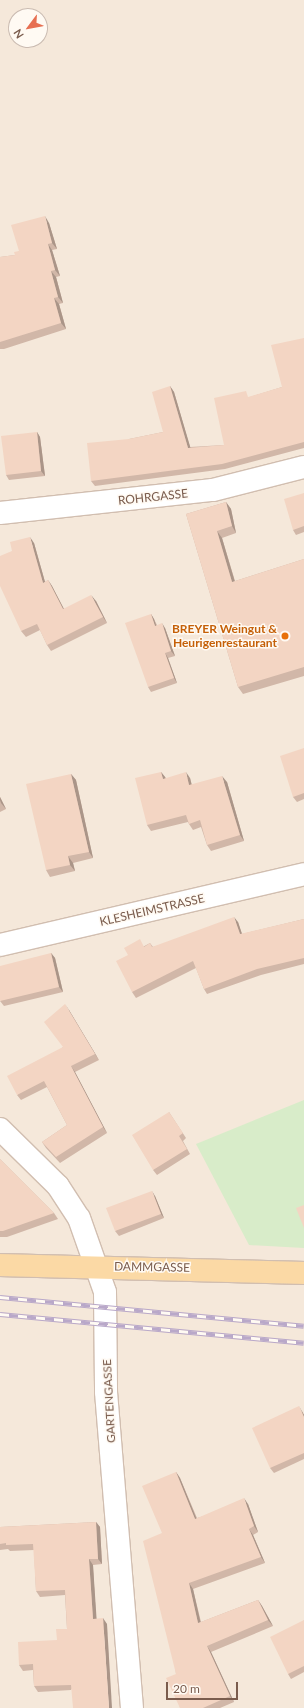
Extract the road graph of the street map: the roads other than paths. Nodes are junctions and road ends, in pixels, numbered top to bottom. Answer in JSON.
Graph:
{"nodes":[{"id":1,"x":304,"y":466,"type":"edge"},
{"id":2,"x":0,"y":513,"type":"edge"},
{"id":3,"x":304,"y":874,"type":"edge"},
{"id":4,"x":0,"y":945,"type":"edge"},
{"id":5,"x":0,"y":1129,"type":"edge"},
{"id":6,"x":0,"y":1265,"type":"edge"},
{"id":7,"x":97,"y":1266,"type":"junction"},
{"id":8,"x":304,"y":1273,"type":"edge"},
{"id":9,"x":132,"y":1708,"type":"edge"}],
"edges":[{"from":1,"to":2,"type":"street","name":"ROHRGASSE"},
{"from":3,"to":4,"type":"street","name":"KLESHEIMSTRASSE"},
{"from":5,"to":7,"type":"street","name":"GARTENGASSE"},
{"from":6,"to":7,"type":"main road","name":"DAMMGASSE"},
{"from":7,"to":8,"type":"main road","name":"DAMMGASSE"},
{"from":7,"to":9,"type":"street","name":"GARTENGASSE"}]}
